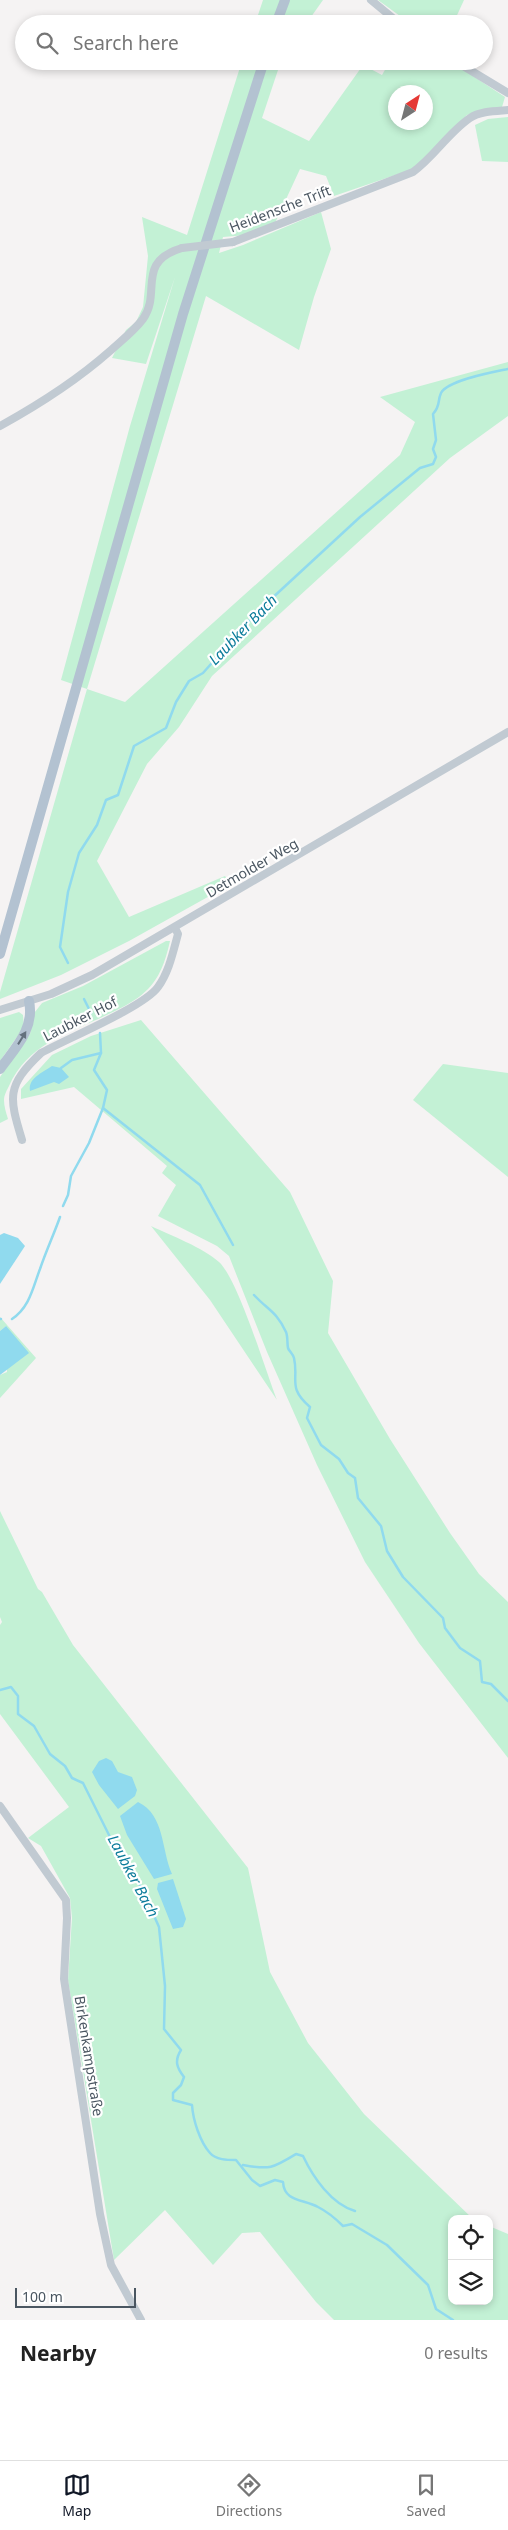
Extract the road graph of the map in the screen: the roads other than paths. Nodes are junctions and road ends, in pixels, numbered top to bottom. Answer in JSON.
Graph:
{"nodes":[{"id":1,"x":285,"y":0,"type":"edge"},
{"id":2,"x":370,"y":0,"type":"edge"},
{"id":3,"x":279,"y":15,"type":"edge"},
{"id":4,"x":389,"y":15,"type":"edge"},
{"id":5,"x":261,"y":70,"type":"edge"},
{"id":6,"x":470,"y":70,"type":"edge"},
{"id":7,"x":508,"y":93,"type":"edge"},
{"id":8,"x":507,"y":108,"type":"edge"},
{"id":9,"x":0,"y":426,"type":"edge"},
{"id":10,"x":508,"y":732,"type":"edge"},
{"id":11,"x":175,"y":928,"type":"junction"},
{"id":12,"x":0,"y":954,"type":"edge"},
{"id":13,"x":29,"y":1001,"type":"junction"},
{"id":14,"x":0,"y":1010,"type":"edge"},
{"id":15,"x":0,"y":1069,"type":"edge"},
{"id":16,"x":22,"y":1140,"type":"dead end"},
{"id":17,"x":0,"y":1806,"type":"edge"},
{"id":18,"x":142,"y":2320,"type":"edge"}],
"edges":[{"from":1,"to":3,"type":"main road"},
{"from":2,"to":4,"type":"street"},
{"from":5,"to":12,"type":"main road"},
{"from":6,"to":7,"type":"street"},
{"from":8,"to":9,"type":"street","name":"Heidensche Trift","bridge":true},
{"from":10,"to":11,"type":"street","name":"Detmolder Weg"},
{"from":11,"to":13,"type":"street","name":"Detmolder Weg"},
{"from":11,"to":16,"type":"street","name":"Laubker Hof"},
{"from":13,"to":14,"type":"street","name":"Detmolder Weg"},
{"from":15,"to":13,"type":"main road","one_way":true},
{"from":17,"to":18,"type":"street","name":"Birkenkampstraße"}]}
